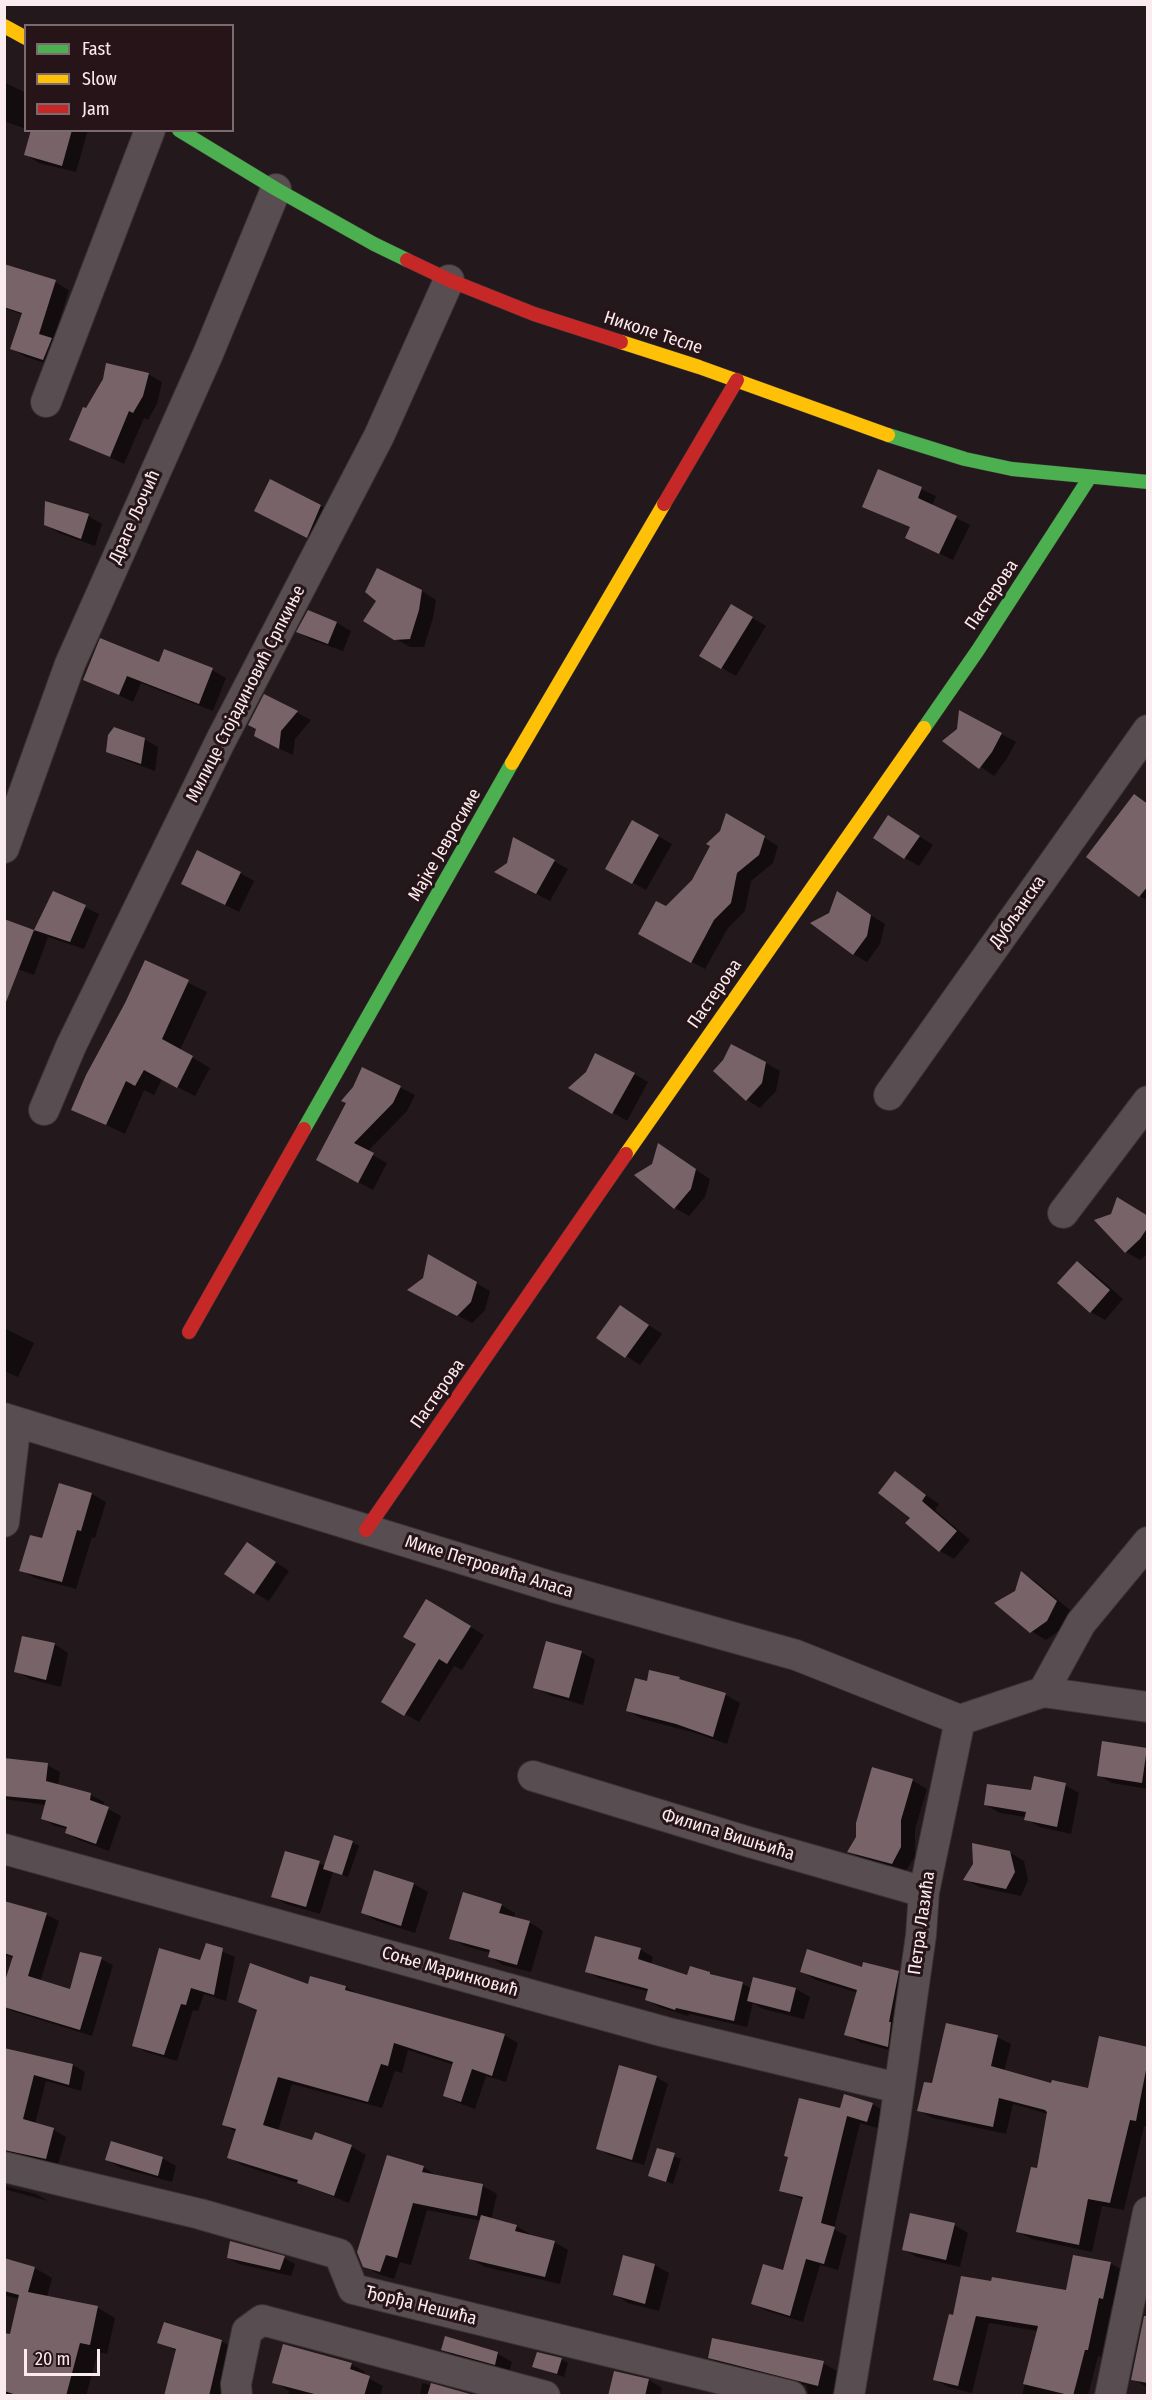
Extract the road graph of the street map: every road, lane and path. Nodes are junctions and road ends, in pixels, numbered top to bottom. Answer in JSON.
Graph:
{"nodes":[{"id":1,"x":4,"y":26,"type":"edge"},
{"id":2,"x":24,"y":37,"type":"edge"},
{"id":3,"x":149,"y":132,"type":"edge"},
{"id":4,"x":182,"y":132,"type":"edge"},
{"id":5,"x":276,"y":189,"type":"junction"},
{"id":6,"x":449,"y":280,"type":"junction"},
{"id":7,"x":737,"y":380,"type":"junction"},
{"id":8,"x":46,"y":402,"type":"dead end"},
{"id":9,"x":1090,"y":477,"type":"junction"},
{"id":10,"x":1148,"y":482,"type":"edge"},
{"id":11,"x":1148,"y":730,"type":"edge"},
{"id":12,"x":4,"y":848,"type":"edge"},
{"id":13,"x":889,"y":1095,"type":"dead end"},
{"id":14,"x":1148,"y":1101,"type":"edge"},
{"id":15,"x":44,"y":1110,"type":"dead end"},
{"id":16,"x":1063,"y":1213,"type":"dead end"},
{"id":17,"x":189,"y":1332,"type":"dead end"},
{"id":18,"x":10,"y":1420,"type":"edge"},
{"id":19,"x":4,"y":1522,"type":"edge"},
{"id":20,"x":366,"y":1530,"type":"junction"},
{"id":21,"x":1148,"y":1542,"type":"edge"},
{"id":22,"x":1043,"y":1692,"type":"junction"},
{"id":23,"x":1148,"y":1707,"type":"edge"},
{"id":24,"x":960,"y":1720,"type":"junction"},
{"id":25,"x":534,"y":1776,"type":"dead end"},
{"id":26,"x":4,"y":1849,"type":"edge"},
{"id":27,"x":924,"y":1892,"type":"junction"},
{"id":28,"x":898,"y":2088,"type":"junction"},
{"id":29,"x":4,"y":2167,"type":"edge"},
{"id":30,"x":1148,"y":2212,"type":"edge"},
{"id":31,"x":237,"y":2396,"type":"edge"},
{"id":32,"x":545,"y":2396,"type":"edge"},
{"id":33,"x":791,"y":2396,"type":"edge"},
{"id":34,"x":849,"y":2396,"type":"edge"},
{"id":35,"x":1110,"y":2396,"type":"edge"}],
"edges":[{"from":1,"to":2,"type":"street"},
{"from":3,"to":8,"type":"street"},
{"from":4,"to":5,"type":"street","name":"Николе Тесле"},
{"from":5,"to":6,"type":"street","name":"Николе Тесле"},
{"from":5,"to":12,"type":"street","name":"Драге Љочић"},
{"from":6,"to":7,"type":"street","name":"Николе Тесле"},
{"from":6,"to":15,"type":"street","name":"Милице Стојадиновић Српкиње"},
{"from":7,"to":9,"type":"street","name":"Николе Тесле"},
{"from":7,"to":17,"type":"street","name":"Мајке Јевросиме"},
{"from":9,"to":10,"type":"street","name":"Николе Тесле"},
{"from":9,"to":20,"type":"street","name":"Пастерова"},
{"from":11,"to":13,"type":"street","name":"Дубљанска"},
{"from":14,"to":16,"type":"street"},
{"from":18,"to":19,"type":"street"},
{"from":18,"to":20,"type":"street","name":"Мике Петровића Аласа"},
{"from":20,"to":24,"type":"street","name":"Мике Петровића Аласа"},
{"from":21,"to":22,"type":"street"},
{"from":22,"to":23,"type":"street"},
{"from":22,"to":24,"type":"street"},
{"from":24,"to":27,"type":"street","name":"Петра Лазића"},
{"from":25,"to":27,"type":"street","name":"Филипа Вишњића"},
{"from":26,"to":28,"type":"street","name":"Соње Маринковић"},
{"from":27,"to":28,"type":"street","name":"Петра Лазића"},
{"from":28,"to":34,"type":"street","name":"Петра Лазића"},
{"from":29,"to":33,"type":"street","name":"Ђорђа Нешића"},
{"from":30,"to":35,"type":"street"},
{"from":31,"to":32,"type":"street"}]}
